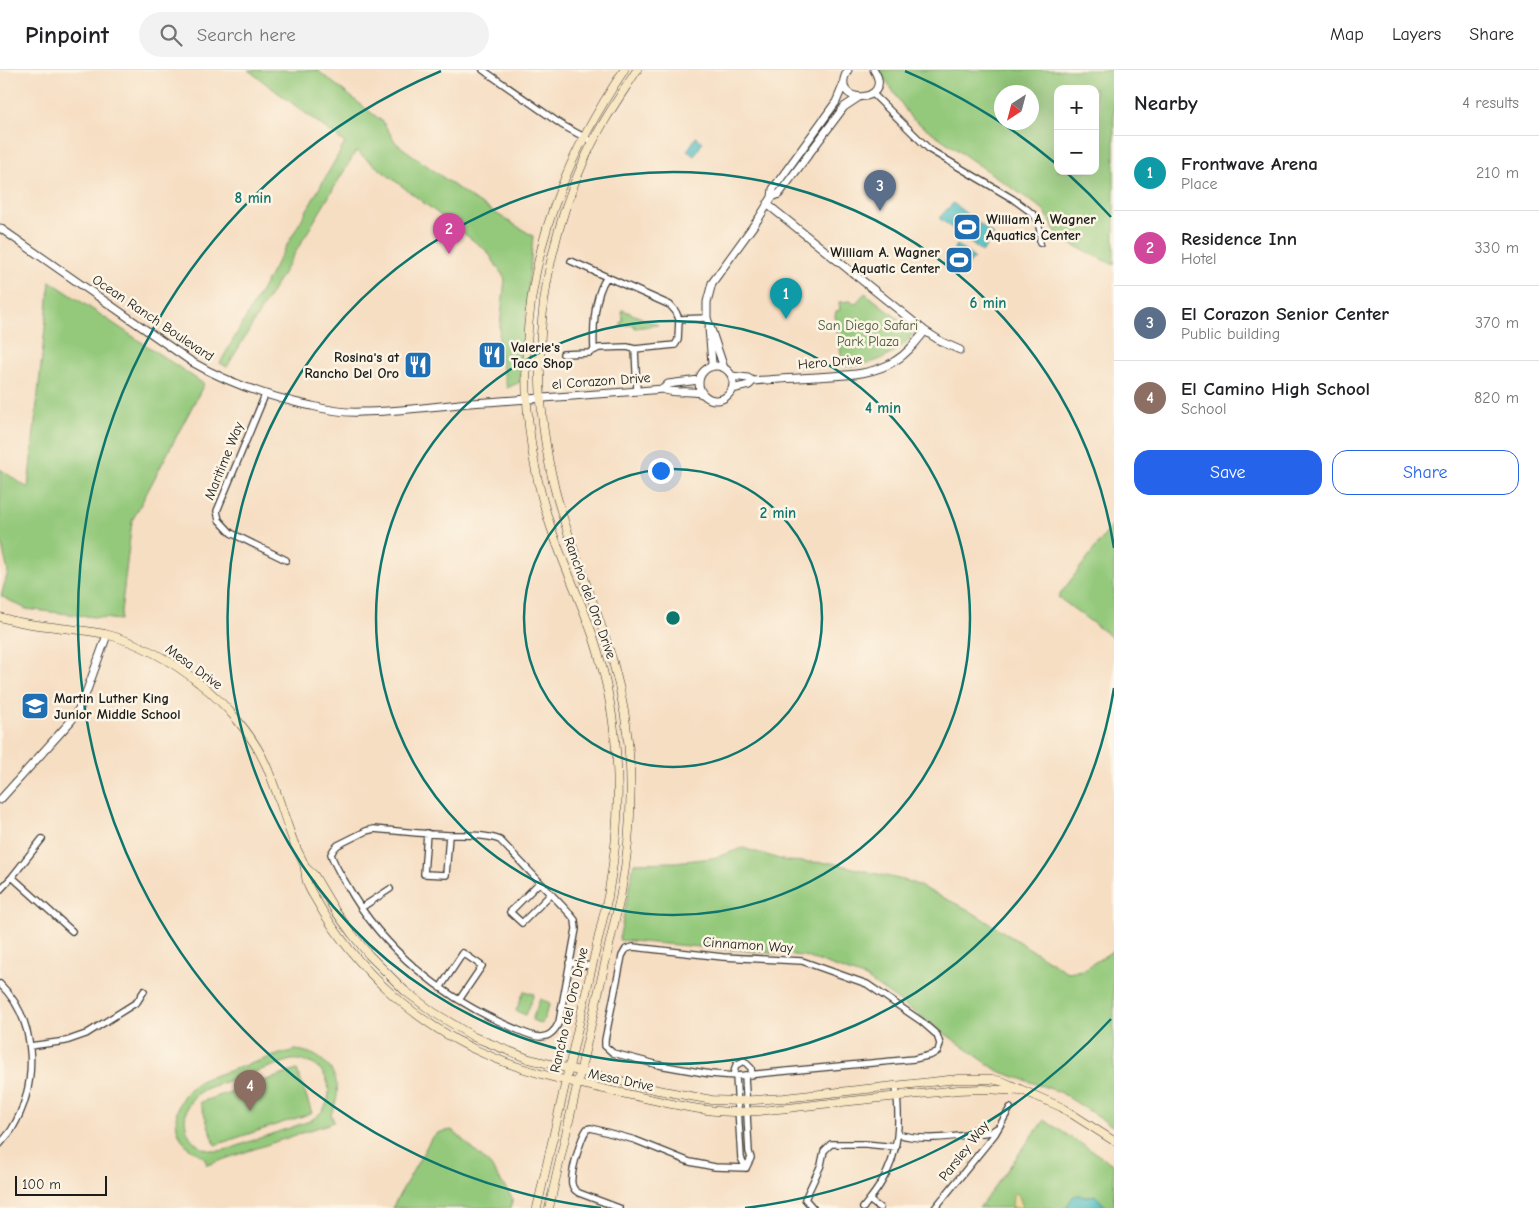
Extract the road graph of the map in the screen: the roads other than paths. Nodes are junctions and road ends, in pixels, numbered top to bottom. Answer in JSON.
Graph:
{"nodes":[{"id":1,"x":483,"y":70,"type":"edge"},
{"id":2,"x":624,"y":70,"type":"edge"},
{"id":3,"x":637,"y":70,"type":"edge"},
{"id":4,"x":874,"y":70,"type":"edge"},
{"id":5,"x":844,"y":75,"type":"edge"},
{"id":6,"x":872,"y":93,"type":"junction"},
{"id":7,"x":860,"y":97,"type":"junction"},
{"id":8,"x":583,"y":137,"type":"junction"},
{"id":9,"x":593,"y":142,"type":"junction"},
{"id":10,"x":772,"y":197,"type":"junction"},
{"id":11,"x":767,"y":204,"type":"junction"},
{"id":12,"x":0,"y":228,"type":"edge"},
{"id":13,"x":1040,"y":243,"type":"dead end"},
{"id":14,"x":571,"y":261,"type":"dead end"},
{"id":15,"x":606,"y":277,"type":"junction"},
{"id":16,"x":678,"y":320,"type":"junction"},
{"id":17,"x":708,"y":322,"type":"junction"},
{"id":18,"x":925,"y":331,"type":"junction"},
{"id":19,"x":635,"y":349,"type":"junction"},
{"id":20,"x":594,"y":350,"type":"junction"},
{"id":21,"x":960,"y":350,"type":"dead end"},
{"id":22,"x":563,"y":354,"type":"dead end"},
{"id":23,"x":711,"y":367,"type":"junction"},
{"id":24,"x":724,"y":368,"type":"junction"},
{"id":25,"x":732,"y":376,"type":"junction"},
{"id":26,"x":699,"y":380,"type":"junction"},
{"id":27,"x":753,"y":381,"type":"junction"},
{"id":28,"x":663,"y":389,"type":"junction"},
{"id":29,"x":732,"y":389,"type":"junction"},
{"id":30,"x":637,"y":391,"type":"junction"},
{"id":31,"x":702,"y":394,"type":"junction"},
{"id":32,"x":265,"y":395,"type":"junction"},
{"id":33,"x":541,"y":398,"type":"junction"},
{"id":34,"x":527,"y":399,"type":"junction"},
{"id":35,"x":286,"y":560,"type":"dead end"},
{"id":36,"x":0,"y":617,"type":"edge"},
{"id":37,"x":107,"y":635,"type":"junction"},
{"id":38,"x":0,"y":800,"type":"edge"},
{"id":39,"x":427,"y":833,"type":"junction"},
{"id":40,"x":449,"y":834,"type":"junction"},
{"id":41,"x":42,"y":839,"type":"dead end"},
{"id":42,"x":305,"y":866,"type":"junction"},
{"id":43,"x":12,"y":877,"type":"junction"},
{"id":44,"x":540,"y":882,"type":"junction"},
{"id":45,"x":390,"y":889,"type":"dead end"},
{"id":46,"x":0,"y":890,"type":"edge"},
{"id":47,"x":551,"y":894,"type":"junction"},
{"id":48,"x":361,"y":908,"type":"junction"},
{"id":49,"x":602,"y":924,"type":"junction"},
{"id":50,"x":72,"y":931,"type":"dead end"},
{"id":51,"x":569,"y":963,"type":"junction"},
{"id":52,"x":592,"y":966,"type":"junction"},
{"id":53,"x":604,"y":967,"type":"junction"},
{"id":54,"x":0,"y":984,"type":"edge"},
{"id":55,"x":440,"y":988,"type":"junction"},
{"id":56,"x":144,"y":991,"type":"dead end"},
{"id":57,"x":598,"y":995,"type":"junction"},
{"id":58,"x":459,"y":1000,"type":"junction"},
{"id":59,"x":30,"y":1046,"type":"junction"},
{"id":60,"x":568,"y":1070,"type":"junction"},
{"id":61,"x":580,"y":1073,"type":"junction"},
{"id":62,"x":749,"y":1075,"type":"junction"},
{"id":63,"x":735,"y":1076,"type":"junction"},
{"id":64,"x":566,"y":1080,"type":"junction"},
{"id":65,"x":578,"y":1083,"type":"junction"},
{"id":66,"x":896,"y":1086,"type":"junction"},
{"id":67,"x":1022,"y":1091,"type":"junction"},
{"id":68,"x":898,"y":1096,"type":"junction"},
{"id":69,"x":747,"y":1100,"type":"junction"},
{"id":70,"x":738,"y":1101,"type":"junction"},
{"id":71,"x":1010,"y":1108,"type":"dead end"},
{"id":72,"x":748,"y":1111,"type":"junction"},
{"id":73,"x":739,"y":1112,"type":"junction"},
{"id":74,"x":998,"y":1127,"type":"junction"},
{"id":75,"x":898,"y":1134,"type":"junction"},
{"id":76,"x":1114,"y":1141,"type":"edge"},
{"id":77,"x":0,"y":1144,"type":"edge"},
{"id":78,"x":896,"y":1147,"type":"junction"},
{"id":79,"x":746,"y":1168,"type":"junction"},
{"id":80,"x":869,"y":1200,"type":"junction"},
{"id":81,"x":537,"y":1208,"type":"edge"},
{"id":82,"x":549,"y":1208,"type":"edge"},
{"id":83,"x":619,"y":1208,"type":"edge"},
{"id":84,"x":813,"y":1208,"type":"edge"},
{"id":85,"x":862,"y":1208,"type":"edge"},
{"id":86,"x":880,"y":1208,"type":"edge"},
{"id":87,"x":935,"y":1208,"type":"edge"}],
"edges":[{"from":1,"to":8,"type":"street"},
{"from":2,"to":8,"type":"main road","name":"Rancho del Oro Drive"},
{"from":3,"to":9,"type":"main road","name":"Rancho del Oro Drive"},
{"from":4,"to":6,"type":"street"},
{"from":5,"to":7,"type":"street"},
{"from":5,"to":10,"type":"street"},
{"from":6,"to":7,"type":"street"},
{"from":6,"to":13,"type":"street"},
{"from":7,"to":10,"type":"street"},
{"from":8,"to":9,"type":"street"},
{"from":8,"to":34,"type":"main road","name":"Rancho del Oro Drive"},
{"from":9,"to":33,"type":"main road","name":"Rancho del Oro Drive"},
{"from":10,"to":11,"type":"street"},
{"from":11,"to":17,"type":"street"},
{"from":11,"to":18,"type":"street"},
{"from":12,"to":32,"type":"street","name":"Ocean Ranch Boulevard"},
{"from":14,"to":15,"type":"street"},
{"from":15,"to":16,"type":"street"},
{"from":15,"to":20,"type":"street"},
{"from":16,"to":17,"type":"street"},
{"from":16,"to":19,"type":"street"},
{"from":17,"to":23,"type":"street"},
{"from":17,"to":24,"type":"street"},
{"from":18,"to":21,"type":"street"},
{"from":18,"to":27,"type":"street","name":"Hero Drive"},
{"from":19,"to":20,"type":"street"},
{"from":19,"to":30,"type":"street"},
{"from":20,"to":22,"type":"street"},
{"from":23,"to":24,"type":"street"},
{"from":23,"to":26,"type":"street"},
{"from":24,"to":25,"type":"street"},
{"from":25,"to":27,"type":"street","name":"Hero Drive"},
{"from":25,"to":29,"type":"street"},
{"from":26,"to":28,"type":"street","name":"el Corazon Drive"},
{"from":26,"to":31,"type":"street"},
{"from":27,"to":29,"type":"street","name":"Hero Drive"},
{"from":28,"to":30,"type":"street","name":"el Corazon Drive"},
{"from":28,"to":31,"type":"street","name":"el Corazon Drive"},
{"from":29,"to":31,"type":"street"},
{"from":30,"to":33,"type":"street","name":"el Corazon Drive"},
{"from":32,"to":34,"type":"street","name":"Ocean Ranch Boulevard"},
{"from":32,"to":35,"type":"street","name":"Maritime Way"},
{"from":33,"to":34,"type":"street","name":"Ocean Ranch Boulevard"},
{"from":33,"to":53,"type":"main road","name":"Rancho del Oro Drive"},
{"from":34,"to":49,"type":"main road","name":"Rancho del Oro Drive"},
{"from":36,"to":37,"type":"main road","name":"Mesa Drive"},
{"from":37,"to":38,"type":"street"},
{"from":37,"to":42,"type":"main road","name":"Mesa Drive"},
{"from":39,"to":40,"type":"street"},
{"from":39,"to":40,"type":"street"},
{"from":39,"to":48,"type":"street"},
{"from":40,"to":44,"type":"street"},
{"from":41,"to":43,"type":"street"},
{"from":42,"to":60,"type":"main road","name":"Mesa Drive"},
{"from":42,"to":64,"type":"main road","name":"Mesa Drive"},
{"from":43,"to":46,"type":"street"},
{"from":43,"to":50,"type":"street"},
{"from":44,"to":47,"type":"street"},
{"from":44,"to":47,"type":"street"},
{"from":45,"to":48,"type":"street"},
{"from":47,"to":51,"type":"street"},
{"from":48,"to":55,"type":"street"},
{"from":49,"to":52,"type":"main road","name":"Rancho del Oro Drive"},
{"from":49,"to":53,"type":"main road"},
{"from":51,"to":52,"type":"street"},
{"from":51,"to":58,"type":"street"},
{"from":52,"to":57,"type":"main road"},
{"from":52,"to":60,"type":"main road","name":"Rancho del Oro Drive"},
{"from":53,"to":57,"type":"main road","name":"Rancho del Oro Drive"},
{"from":54,"to":59,"type":"street"},
{"from":55,"to":58,"type":"street"},
{"from":55,"to":58,"type":"street"},
{"from":56,"to":59,"type":"street"},
{"from":57,"to":61,"type":"main road","name":"Rancho del Oro Drive"},
{"from":59,"to":77,"type":"street"},
{"from":60,"to":61,"type":"main road","name":"Mesa Drive"},
{"from":60,"to":64,"type":"main road","name":"Rancho del Oro Drive"},
{"from":61,"to":65,"type":"main road","name":"Rancho del Oro Drive"},
{"from":61,"to":70,"type":"main road","name":"Mesa Drive"},
{"from":62,"to":63,"type":"street","name":"Cinnamon Way"},
{"from":62,"to":63,"type":"street"},
{"from":62,"to":63,"type":"street","name":"Cinnamon Way"},
{"from":62,"to":69,"type":"street"},
{"from":63,"to":70,"type":"street"},
{"from":64,"to":65,"type":"main road","name":"Mesa Drive"},
{"from":64,"to":81,"type":"main road","name":"Rancho del Oro Drive"},
{"from":65,"to":73,"type":"main road","name":"Mesa Drive"},
{"from":65,"to":82,"type":"main road","name":"Rancho del Oro Drive"},
{"from":66,"to":67,"type":"main road","name":"Mesa Drive"},
{"from":66,"to":68,"type":"street"},
{"from":66,"to":69,"type":"main road","name":"Mesa Drive"},
{"from":67,"to":68,"type":"main road","name":"Mesa Drive"},
{"from":67,"to":76,"type":"main road","name":"Mesa Drive"},
{"from":68,"to":72,"type":"main road","name":"Mesa Drive"},
{"from":68,"to":75,"type":"street"},
{"from":69,"to":70,"type":"main road","name":"Mesa Drive"},
{"from":69,"to":72,"type":"street"},
{"from":70,"to":73,"type":"street"},
{"from":71,"to":74,"type":"street","name":"Parsley Way"},
{"from":72,"to":73,"type":"main road","name":"Mesa Drive"},
{"from":72,"to":79,"type":"street"},
{"from":73,"to":79,"type":"street"},
{"from":74,"to":75,"type":"street"},
{"from":74,"to":87,"type":"street","name":"Parsley Way"},
{"from":75,"to":78,"type":"street"},
{"from":78,"to":80,"type":"street"},
{"from":78,"to":84,"type":"street"},
{"from":79,"to":83,"type":"street"},
{"from":80,"to":85,"type":"street"},
{"from":80,"to":86,"type":"street"}]}
